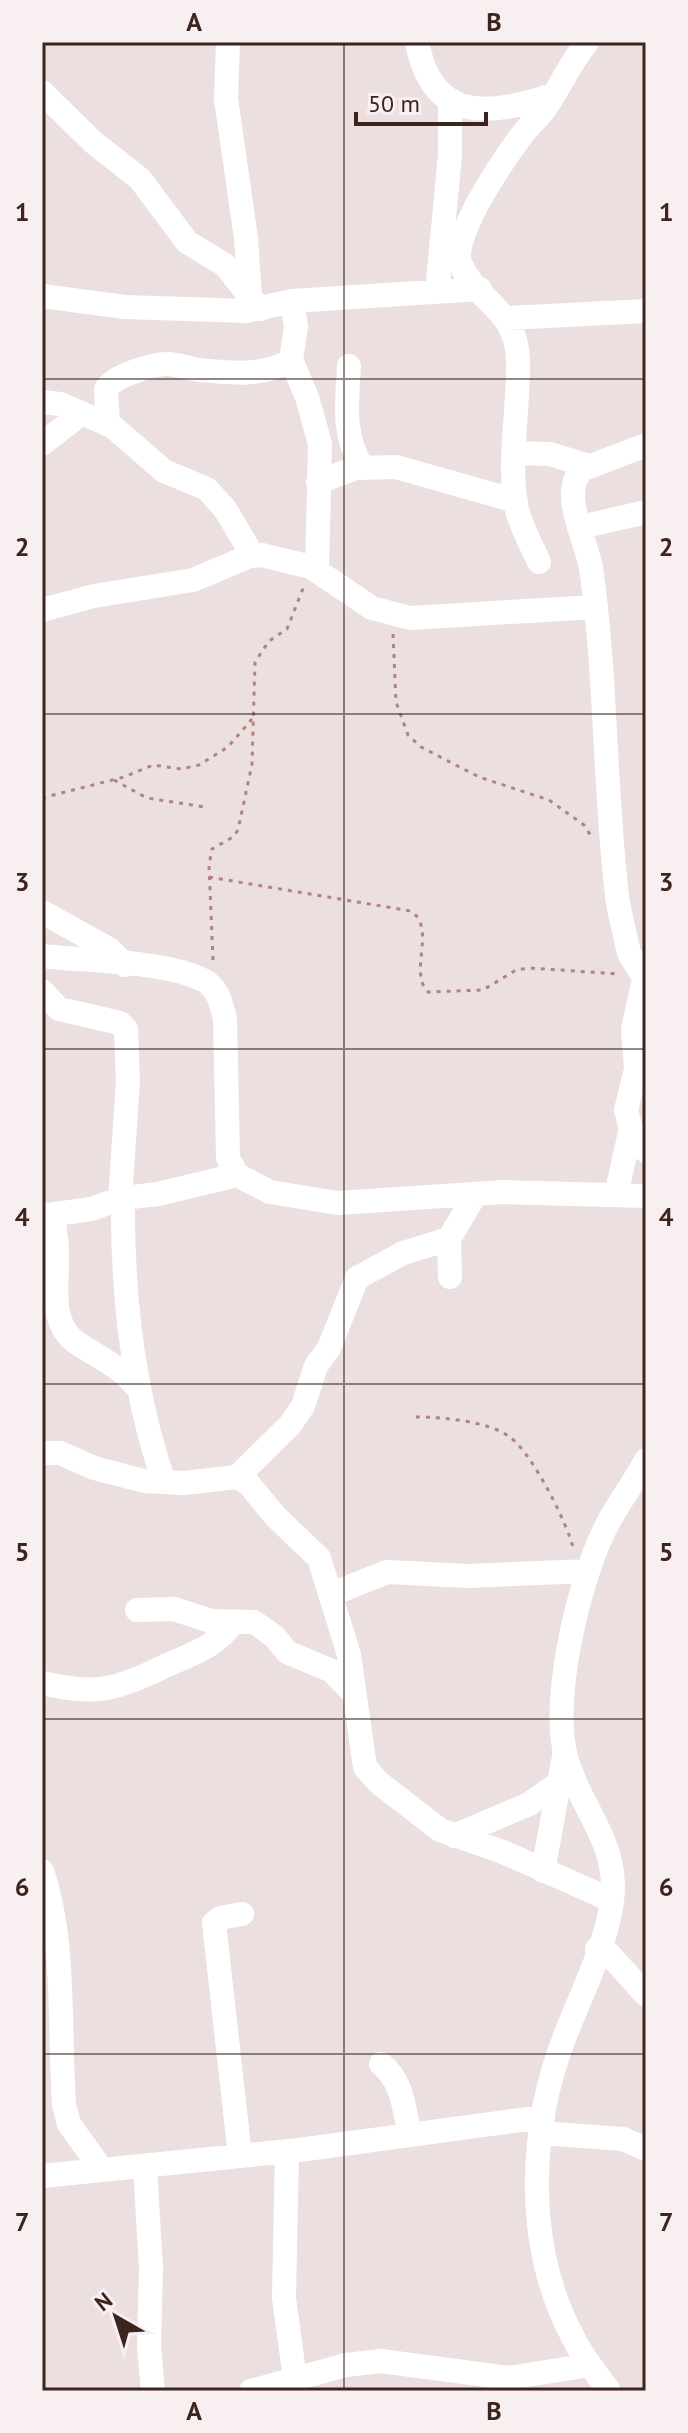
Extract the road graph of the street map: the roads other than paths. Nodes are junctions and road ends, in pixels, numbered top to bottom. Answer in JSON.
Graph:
{"nodes":[{"id":1,"x":228,"y":42,"type":"edge"},
{"id":2,"x":417,"y":42,"type":"edge"},
{"id":3,"x":587,"y":42,"type":"edge"},
{"id":4,"x":42,"y":92,"type":"edge"},
{"id":5,"x":553,"y":95,"type":"junction"},
{"id":6,"x":450,"y":100,"type":"junction"},
{"id":7,"x":480,"y":289,"type":"junction"},
{"id":8,"x":437,"y":292,"type":"junction"},
{"id":9,"x":42,"y":296,"type":"edge"},
{"id":10,"x":292,"y":301,"type":"junction"},
{"id":11,"x":255,"y":303,"type":"junction"},
{"id":12,"x":646,"y":311,"type":"edge"},
{"id":13,"x":507,"y":318,"type":"junction"},
{"id":14,"x":291,"y":360,"type":"junction"},
{"id":15,"x":349,"y":366,"type":"dead end"},
{"id":16,"x":42,"y":402,"type":"edge"},
{"id":17,"x":82,"y":413,"type":"junction"},
{"id":18,"x":108,"y":425,"type":"junction"},
{"id":19,"x":346,"y":426,"type":"junction"},
{"id":20,"x":316,"y":430,"type":"junction"},
{"id":21,"x":42,"y":444,"type":"edge"},
{"id":22,"x":646,"y":445,"type":"edge"},
{"id":23,"x":513,"y":459,"type":"junction"},
{"id":24,"x":589,"y":466,"type":"junction"},
{"id":25,"x":362,"y":467,"type":"junction"},
{"id":26,"x":318,"y":482,"type":"junction"},
{"id":27,"x":478,"y":490,"type":"junction"},
{"id":28,"x":516,"y":501,"type":"junction"},
{"id":29,"x":646,"y":512,"type":"edge"},
{"id":30,"x":581,"y":527,"type":"junction"},
{"id":31,"x":253,"y":556,"type":"junction"},
{"id":32,"x":539,"y":562,"type":"dead end"},
{"id":33,"x":315,"y":570,"type":"junction"},
{"id":34,"x":594,"y":607,"type":"junction"},
{"id":35,"x":42,"y":610,"type":"edge"},
{"id":36,"x":42,"y":912,"type":"edge"},
{"id":37,"x":42,"y":956,"type":"edge"},
{"id":38,"x":125,"y":965,"type":"junction"},
{"id":39,"x":643,"y":979,"type":"edge"},
{"id":40,"x":42,"y":991,"type":"edge"},
{"id":41,"x":631,"y":1128,"type":"junction"},
{"id":42,"x":646,"y":1151,"type":"edge"},
{"id":43,"x":237,"y":1175,"type":"junction"},
{"id":44,"x":475,"y":1195,"type":"junction"},
{"id":45,"x":616,"y":1195,"type":"junction"},
{"id":46,"x":646,"y":1196,"type":"edge"},
{"id":47,"x":122,"y":1199,"type":"junction"},
{"id":48,"x":48,"y":1217,"type":"edge"},
{"id":49,"x":449,"y":1239,"type":"junction"},
{"id":50,"x":450,"y":1277,"type":"dead end"},
{"id":51,"x":137,"y":1387,"type":"junction"},
{"id":52,"x":42,"y":1453,"type":"edge"},
{"id":53,"x":646,"y":1460,"type":"edge"},
{"id":54,"x":237,"y":1477,"type":"junction"},
{"id":55,"x":164,"y":1482,"type":"junction"},
{"id":56,"x":582,"y":1570,"type":"junction"},
{"id":57,"x":332,"y":1594,"type":"junction"},
{"id":58,"x":137,"y":1610,"type":"dead end"},
{"id":59,"x":233,"y":1623,"type":"junction"},
{"id":60,"x":42,"y":1683,"type":"edge"},
{"id":61,"x":352,"y":1692,"type":"junction"},
{"id":62,"x":565,"y":1751,"type":"junction"},
{"id":63,"x":558,"y":1784,"type":"junction"},
{"id":64,"x":454,"y":1836,"type":"junction"},
{"id":65,"x":42,"y":1871,"type":"edge"},
{"id":66,"x":543,"y":1871,"type":"junction"},
{"id":67,"x":611,"y":1900,"type":"junction"},
{"id":68,"x":242,"y":1914,"type":"dead end"},
{"id":69,"x":597,"y":1949,"type":"junction"},
{"id":70,"x":646,"y":1995,"type":"edge"},
{"id":71,"x":381,"y":2064,"type":"dead end"},
{"id":72,"x":541,"y":2125,"type":"junction"},
{"id":73,"x":410,"y":2135,"type":"junction"},
{"id":74,"x":646,"y":2149,"type":"edge"},
{"id":75,"x":287,"y":2151,"type":"junction"},
{"id":76,"x":240,"y":2156,"type":"junction"},
{"id":77,"x":145,"y":2166,"type":"junction"},
{"id":78,"x":102,"y":2170,"type":"junction"},
{"id":79,"x":42,"y":2176,"type":"edge"},
{"id":80,"x":590,"y":2365,"type":"junction"},
{"id":81,"x":272,"y":2387,"type":"edge"},
{"id":82,"x":153,"y":2391,"type":"edge"},
{"id":83,"x":609,"y":2391,"type":"edge"}],
"edges":[{"from":1,"to":11,"type":"street"},
{"from":2,"to":6,"type":"street"},
{"from":3,"to":5,"type":"street"},
{"from":4,"to":11,"type":"street"},
{"from":5,"to":6,"type":"street"},
{"from":5,"to":7,"type":"street"},
{"from":6,"to":8,"type":"street"},
{"from":7,"to":8,"type":"street"},
{"from":7,"to":13,"type":"street"},
{"from":8,"to":10,"type":"street"},
{"from":9,"to":11,"type":"street"},
{"from":10,"to":11,"type":"street"},
{"from":10,"to":14,"type":"street"},
{"from":12,"to":13,"type":"street"},
{"from":13,"to":23,"type":"street"},
{"from":14,"to":18,"type":"street"},
{"from":14,"to":20,"type":"street"},
{"from":15,"to":19,"type":"street"},
{"from":16,"to":17,"type":"street"},
{"from":17,"to":18,"type":"street"},
{"from":17,"to":21,"type":"street"},
{"from":18,"to":31,"type":"street"},
{"from":19,"to":20,"type":"street"},
{"from":19,"to":25,"type":"street"},
{"from":20,"to":26,"type":"street"},
{"from":22,"to":24,"type":"street"},
{"from":23,"to":24,"type":"street"},
{"from":23,"to":27,"type":"street"},
{"from":23,"to":28,"type":"street"},
{"from":24,"to":30,"type":"street"},
{"from":25,"to":26,"type":"street"},
{"from":25,"to":27,"type":"street"},
{"from":26,"to":33,"type":"street"},
{"from":27,"to":28,"type":"street"},
{"from":28,"to":32,"type":"street"},
{"from":29,"to":30,"type":"street"},
{"from":30,"to":34,"type":"street"},
{"from":31,"to":33,"type":"street"},
{"from":31,"to":35,"type":"street"},
{"from":33,"to":34,"type":"street"},
{"from":34,"to":39,"type":"street"},
{"from":36,"to":38,"type":"street"},
{"from":37,"to":38,"type":"street"},
{"from":38,"to":43,"type":"street"},
{"from":39,"to":41,"type":"street"},
{"from":40,"to":47,"type":"street"},
{"from":41,"to":42,"type":"street"},
{"from":41,"to":45,"type":"street"},
{"from":43,"to":44,"type":"street"},
{"from":43,"to":47,"type":"street"},
{"from":44,"to":45,"type":"street"},
{"from":44,"to":49,"type":"street"},
{"from":45,"to":46,"type":"street"},
{"from":47,"to":48,"type":"street"},
{"from":47,"to":51,"type":"street"},
{"from":48,"to":51,"type":"street"},
{"from":49,"to":50,"type":"street"},
{"from":49,"to":54,"type":"street"},
{"from":51,"to":55,"type":"street"},
{"from":52,"to":55,"type":"street"},
{"from":53,"to":56,"type":"street"},
{"from":54,"to":55,"type":"street"},
{"from":54,"to":57,"type":"street"},
{"from":56,"to":57,"type":"street"},
{"from":56,"to":62,"type":"street"},
{"from":57,"to":61,"type":"street"},
{"from":58,"to":59,"type":"street"},
{"from":59,"to":60,"type":"street"},
{"from":59,"to":61,"type":"street"},
{"from":61,"to":64,"type":"street"},
{"from":62,"to":63,"type":"street"},
{"from":62,"to":67,"type":"street"},
{"from":63,"to":64,"type":"street"},
{"from":63,"to":66,"type":"street"},
{"from":64,"to":66,"type":"street"},
{"from":65,"to":78,"type":"street"},
{"from":66,"to":67,"type":"street"},
{"from":67,"to":69,"type":"street"},
{"from":68,"to":76,"type":"street"},
{"from":69,"to":70,"type":"street"},
{"from":69,"to":72,"type":"street"},
{"from":71,"to":73,"type":"street"},
{"from":72,"to":73,"type":"street"},
{"from":72,"to":74,"type":"street"},
{"from":72,"to":80,"type":"street"},
{"from":73,"to":75,"type":"street"},
{"from":75,"to":76,"type":"street"},
{"from":75,"to":81,"type":"street"},
{"from":76,"to":77,"type":"street"},
{"from":77,"to":78,"type":"street"},
{"from":77,"to":82,"type":"street"},
{"from":78,"to":79,"type":"street"},
{"from":80,"to":81,"type":"street"},
{"from":80,"to":83,"type":"street"}]}
